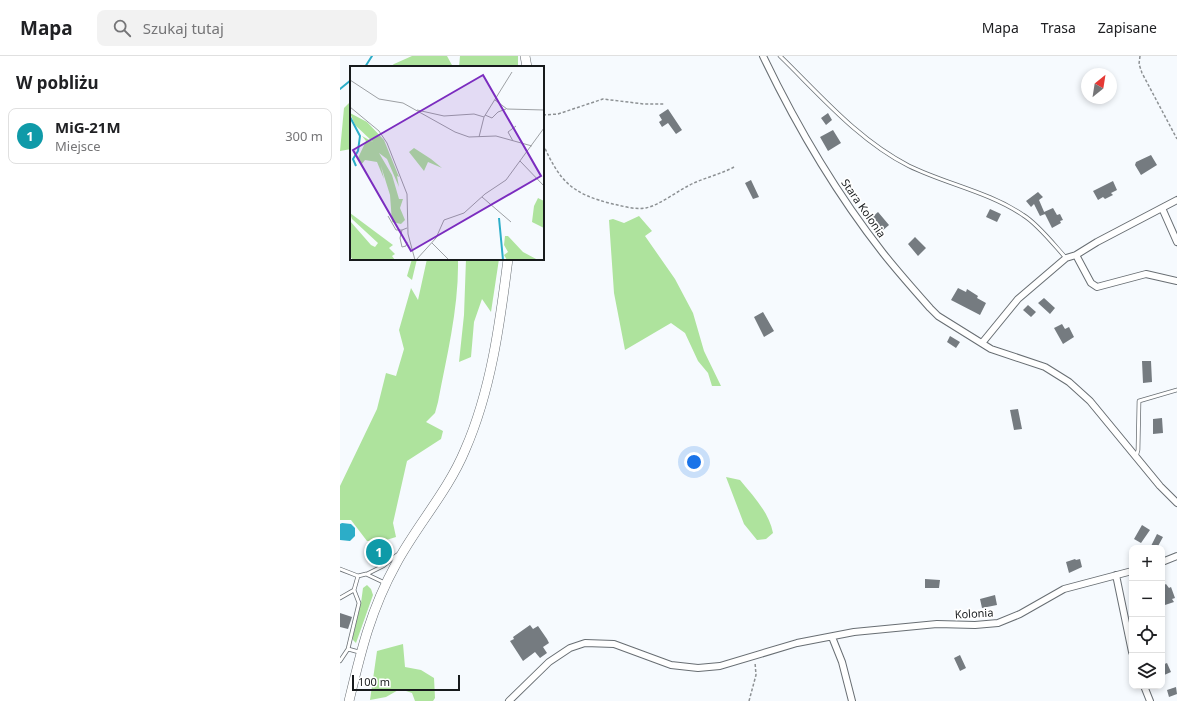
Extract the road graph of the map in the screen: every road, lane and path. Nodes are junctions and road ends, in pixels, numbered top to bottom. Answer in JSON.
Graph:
{"nodes":[{"id":1,"x":525,"y":56,"type":"edge"},
{"id":2,"x":763,"y":56,"type":"edge"},
{"id":3,"x":780,"y":56,"type":"edge"},
{"id":4,"x":1140,"y":56,"type":"edge"},
{"id":5,"x":527,"y":66,"type":"edge"},
{"id":6,"x":665,"y":104,"type":"dead end"},
{"id":7,"x":544,"y":115,"type":"edge"},
{"id":8,"x":1177,"y":139,"type":"edge"},
{"id":9,"x":544,"y":146,"type":"edge"},
{"id":10,"x":734,"y":167,"type":"dead end"},
{"id":11,"x":1177,"y":200,"type":"edge"},
{"id":12,"x":1162,"y":208,"type":"junction"},
{"id":13,"x":1177,"y":242,"type":"edge"},
{"id":14,"x":1076,"y":255,"type":"junction"},
{"id":15,"x":1066,"y":258,"type":"junction"},
{"id":16,"x":508,"y":260,"type":"edge"},
{"id":17,"x":1177,"y":281,"type":"edge"},
{"id":18,"x":982,"y":343,"type":"junction"},
{"id":19,"x":1177,"y":390,"type":"edge"},
{"id":20,"x":1136,"y":457,"type":"junction"},
{"id":21,"x":1177,"y":503,"type":"edge"},
{"id":22,"x":407,"y":545,"type":"junction"},
{"id":23,"x":1177,"y":556,"type":"edge"},
{"id":24,"x":1165,"y":561,"type":"edge"},
{"id":25,"x":340,"y":569,"type":"edge"},
{"id":26,"x":1129,"y":571,"type":"edge"},
{"id":27,"x":366,"y":574,"type":"junction"},
{"id":28,"x":1116,"y":575,"type":"junction"},
{"id":29,"x":358,"y":576,"type":"junction"},
{"id":30,"x":386,"y":583,"type":"junction"},
{"id":31,"x":354,"y":590,"type":"junction"},
{"id":32,"x":340,"y":598,"type":"edge"},
{"id":33,"x":832,"y":637,"type":"junction"},
{"id":34,"x":1129,"y":638,"type":"edge"},
{"id":35,"x":348,"y":649,"type":"junction"},
{"id":36,"x":361,"y":652,"type":"junction"},
{"id":37,"x":754,"y":656,"type":"junction"},
{"id":38,"x":340,"y":661,"type":"edge"},
{"id":39,"x":1145,"y":689,"type":"edge"},
{"id":40,"x":350,"y":701,"type":"edge"},
{"id":41,"x":509,"y":701,"type":"edge"},
{"id":42,"x":749,"y":701,"type":"edge"},
{"id":43,"x":852,"y":701,"type":"edge"},
{"id":44,"x":1150,"y":701,"type":"edge"}],
"edges":[{"from":1,"to":5,"type":"main road"},
{"from":2,"to":18,"type":"street","name":"Stara Kolonia"},
{"from":3,"to":15,"type":"lane"},
{"from":4,"to":8,"type":"path"},
{"from":6,"to":7,"type":"path"},
{"from":9,"to":10,"type":"path"},
{"from":11,"to":12,"type":"street"},
{"from":12,"to":13,"type":"street"},
{"from":12,"to":14,"type":"street"},
{"from":14,"to":15,"type":"street"},
{"from":14,"to":17,"type":"street"},
{"from":15,"to":18,"type":"street"},
{"from":16,"to":22,"type":"main road"},
{"from":18,"to":20,"type":"street","name":"Stara Kolonia"},
{"from":19,"to":20,"type":"lane"},
{"from":20,"to":21,"type":"street","name":"Stara Kolonia"},
{"from":22,"to":27,"type":"lane"},
{"from":22,"to":30,"type":"main road"},
{"from":23,"to":24,"type":"street"},
{"from":25,"to":29,"type":"lane"},
{"from":26,"to":28,"type":"street","name":"Kolonia"},
{"from":27,"to":29,"type":"lane"},
{"from":27,"to":30,"type":"lane"},
{"from":28,"to":33,"type":"street","name":"Kolonia"},
{"from":28,"to":34,"type":"street"},
{"from":29,"to":31,"type":"lane"},
{"from":30,"to":36,"type":"main road"},
{"from":31,"to":32,"type":"lane"},
{"from":31,"to":35,"type":"lane"},
{"from":33,"to":37,"type":"street","name":"Kolonia"},
{"from":33,"to":43,"type":"street"},
{"from":35,"to":36,"type":"lane"},
{"from":35,"to":38,"type":"lane"},
{"from":36,"to":40,"type":"main road"},
{"from":37,"to":41,"type":"street","name":"Kolonia"},
{"from":37,"to":42,"type":"path"},
{"from":39,"to":44,"type":"street"}]}
